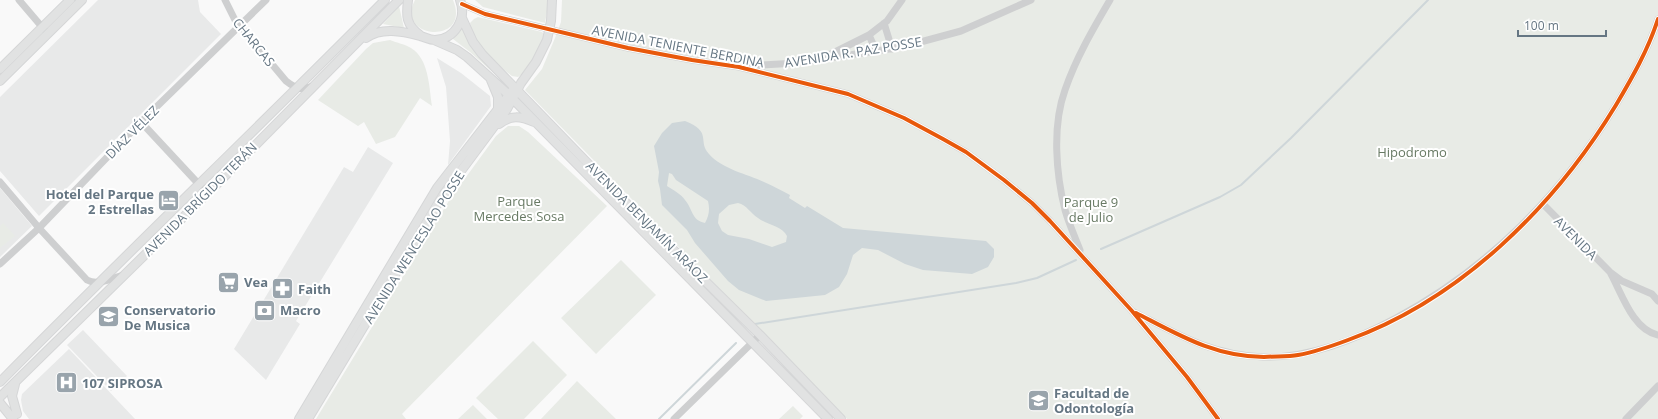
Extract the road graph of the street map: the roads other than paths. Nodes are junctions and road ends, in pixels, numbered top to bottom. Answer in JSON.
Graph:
{"nodes":[{"id":1,"x":19,"y":0,"type":"edge"},
{"id":2,"x":70,"y":0,"type":"edge"},
{"id":3,"x":82,"y":0,"type":"edge"},
{"id":4,"x":225,"y":0,"type":"edge"},
{"id":5,"x":266,"y":0,"type":"edge"},
{"id":6,"x":385,"y":0,"type":"edge"},
{"id":7,"x":399,"y":0,"type":"edge"},
{"id":8,"x":552,"y":0,"type":"edge"},
{"id":9,"x":902,"y":0,"type":"edge"},
{"id":10,"x":1032,"y":0,"type":"edge"},
{"id":11,"x":1110,"y":0,"type":"edge"},
{"id":12,"x":408,"y":1,"type":"edge"},
{"id":13,"x":461,"y":2,"type":"edge"},
{"id":14,"x":481,"y":12,"type":"junction"},
{"id":15,"x":462,"y":17,"type":"junction"},
{"id":16,"x":1658,"y":19,"type":"edge"},
{"id":17,"x":884,"y":23,"type":"junction"},
{"id":18,"x":239,"y":26,"type":"junction"},
{"id":19,"x":550,"y":29,"type":"junction"},
{"id":20,"x":45,"y":30,"type":"junction"},
{"id":21,"x":869,"y":35,"type":"junction"},
{"id":22,"x":420,"y":36,"type":"junction"},
{"id":23,"x":434,"y":40,"type":"junction"},
{"id":24,"x":352,"y":47,"type":"junction"},
{"id":25,"x":892,"y":49,"type":"junction"},
{"id":26,"x":876,"y":51,"type":"junction"},
{"id":27,"x":818,"y":60,"type":"junction"},
{"id":28,"x":739,"y":67,"type":"junction"},
{"id":29,"x":0,"y":69,"type":"edge"},
{"id":30,"x":487,"y":74,"type":"junction"},
{"id":31,"x":0,"y":81,"type":"edge"},
{"id":32,"x":286,"y":81,"type":"junction"},
{"id":33,"x":315,"y":85,"type":"junction"},
{"id":34,"x":298,"y":88,"type":"junction"},
{"id":35,"x":517,"y":90,"type":"junction"},
{"id":36,"x":511,"y":96,"type":"junction"},
{"id":37,"x":283,"y":102,"type":"junction"},
{"id":38,"x":498,"y":109,"type":"junction"},
{"id":39,"x":141,"y":122,"type":"junction"},
{"id":40,"x":538,"y":123,"type":"junction"},
{"id":41,"x":492,"y":130,"type":"junction"},
{"id":42,"x":0,"y":182,"type":"edge"},
{"id":43,"x":199,"y":184,"type":"junction"},
{"id":44,"x":207,"y":193,"type":"junction"},
{"id":45,"x":1543,"y":204,"type":"junction"},
{"id":46,"x":39,"y":228,"type":"junction"},
{"id":47,"x":1081,"y":254,"type":"junction"},
{"id":48,"x":0,"y":264,"type":"edge"},
{"id":49,"x":1610,"y":272,"type":"junction"},
{"id":50,"x":124,"y":276,"type":"junction"},
{"id":51,"x":98,"y":282,"type":"junction"},
{"id":52,"x":1658,"y":301,"type":"edge"},
{"id":53,"x":1132,"y":311,"type":"junction"},
{"id":54,"x":1658,"y":335,"type":"edge"},
{"id":55,"x":760,"y":336,"type":"junction"},
{"id":56,"x":753,"y":342,"type":"junction"},
{"id":57,"x":20,"y":377,"type":"junction"},
{"id":58,"x":0,"y":382,"type":"edge"},
{"id":59,"x":1658,"y":386,"type":"edge"},
{"id":60,"x":1,"y":397,"type":"edge"},
{"id":61,"x":0,"y":412,"type":"edge"},
{"id":62,"x":16,"y":418,"type":"edge"},
{"id":63,"x":299,"y":419,"type":"edge"},
{"id":64,"x":308,"y":419,"type":"edge"},
{"id":65,"x":674,"y":419,"type":"edge"},
{"id":66,"x":828,"y":419,"type":"edge"},
{"id":67,"x":842,"y":419,"type":"edge"},
{"id":68,"x":1218,"y":419,"type":"edge"},
{"id":69,"x":1626,"y":419,"type":"edge"}],
"edges":[{"from":1,"to":20,"type":"street"},
{"from":2,"to":20,"type":"main road"},
{"from":3,"to":20,"type":"main road"},
{"from":4,"to":18,"type":"street","name":"CHARCAS"},
{"from":5,"to":18,"type":"street","name":"DÍAZ VÉLEZ"},
{"from":6,"to":34,"type":"main road","name":"AVENIDA BRÍGIDO TERÁN"},
{"from":7,"to":24,"type":"main road","name":"AVENIDA BRÍGIDO TERÁN"},
{"from":8,"to":19,"type":"main road","name":"AVENIDA WENCESLAO POSSE"},
{"from":9,"to":17,"type":"street"},
{"from":10,"to":25,"type":"street","name":"AVENIDA R. PAZ POSSE"},
{"from":11,"to":47,"type":"street"},
{"from":12,"to":22,"type":"main road"},
{"from":13,"to":14,"type":"street","name":"AVENIDA TENIENTE BERDINA"},
{"from":13,"to":15,"type":"main road"},
{"from":14,"to":15,"type":"street"},
{"from":14,"to":19,"type":"street","name":"AVENIDA TENIENTE BERDINA"},
{"from":15,"to":23,"type":"main road"},
{"from":15,"to":35,"type":"main road","name":"AVENIDA BENJAMÍN ARÁOZ"},
{"from":16,"to":45,"type":"street"},
{"from":17,"to":21,"type":"street"},
{"from":17,"to":25,"type":"street"},
{"from":18,"to":32,"type":"street","name":"CHARCAS"},
{"from":18,"to":39,"type":"street","name":"DÍAZ VÉLEZ"},
{"from":19,"to":28,"type":"street","name":"AVENIDA TENIENTE BERDINA"},
{"from":19,"to":35,"type":"main road","name":"AVENIDA WENCESLAO POSSE"},
{"from":20,"to":29,"type":"main road"},
{"from":20,"to":31,"type":"main road"},
{"from":21,"to":26,"type":"street"},
{"from":21,"to":27,"type":"street"},
{"from":22,"to":23,"type":"main road","name":"AVENIDA BENJAMÍN ARÁOZ"},
{"from":22,"to":24,"type":"main road","name":"AVENIDA BENJAMÍN ARÁOZ"},
{"from":23,"to":30,"type":"main road","name":"AVENIDA BENJAMÍN ARÁOZ"},
{"from":24,"to":33,"type":"main road","name":"AVENIDA BRÍGIDO TERÁN"},
{"from":25,"to":26,"type":"street","name":"AVENIDA R. PAZ POSSE"},
{"from":26,"to":27,"type":"street","name":"AVENIDA R. PAZ POSSE"},
{"from":27,"to":28,"type":"street","name":"AVENIDA R. PAZ POSSE"},
{"from":28,"to":47,"type":"street","name":"AVENIDA TENIENTE BERDINA"},
{"from":30,"to":36,"type":"main road","name":"AVENIDA BENJAMÍN ARÁOZ"},
{"from":30,"to":38,"type":"main road"},
{"from":32,"to":34,"type":"street","name":"CHARCAS"},
{"from":32,"to":37,"type":"street"},
{"from":33,"to":34,"type":"street"},
{"from":33,"to":44,"type":"main road","name":"AVENIDA BRÍGIDO TERÁN"},
{"from":34,"to":37,"type":"main road","name":"AVENIDA BRÍGIDO TERÁN"},
{"from":35,"to":36,"type":"main road","name":"AVENIDA WENCESLAO POSSE"},
{"from":35,"to":55,"type":"main road","name":"AVENIDA BENJAMÍN ARÁOZ"},
{"from":36,"to":38,"type":"main road"},
{"from":36,"to":40,"type":"main road","name":"AVENIDA BENJAMÍN ARÁOZ"},
{"from":36,"to":41,"type":"main road","name":"AVENIDA WENCESLAO POSSE"},
{"from":37,"to":43,"type":"main road","name":"AVENIDA BRÍGIDO TERÁN"},
{"from":38,"to":63,"type":"main road"},
{"from":39,"to":43,"type":"street"},
{"from":39,"to":46,"type":"street","name":"DÍAZ VÉLEZ"},
{"from":40,"to":41,"type":"main road"},
{"from":40,"to":56,"type":"main road","name":"AVENIDA BENJAMÍN ARÁOZ"},
{"from":41,"to":64,"type":"main road","name":"AVENIDA WENCESLAO POSSE"},
{"from":42,"to":46,"type":"street"},
{"from":43,"to":44,"type":"street"},
{"from":43,"to":51,"type":"main road","name":"AVENIDA BRÍGIDO TERÁN"},
{"from":44,"to":50,"type":"main road","name":"AVENIDA BRÍGIDO TERÁN"},
{"from":45,"to":49,"type":"street","name":"AVENIDA"},
{"from":45,"to":53,"type":"street"},
{"from":46,"to":48,"type":"street","name":"DÍAZ VÉLEZ"},
{"from":46,"to":51,"type":"street"},
{"from":47,"to":53,"type":"street","name":"AVENIDA TENIENTE BERDINA"},
{"from":49,"to":52,"type":"street"},
{"from":49,"to":54,"type":"street"},
{"from":50,"to":51,"type":"street"},
{"from":50,"to":57,"type":"main road","name":"AVENIDA BRÍGIDO TERÁN"},
{"from":51,"to":58,"type":"main road","name":"AVENIDA BRÍGIDO TERÁN"},
{"from":53,"to":68,"type":"street","name":"AVENIDA TENIENTE BERDINA"},
{"from":55,"to":56,"type":"street"},
{"from":55,"to":67,"type":"main road","name":"AVENIDA BENJAMÍN ARÁOZ"},
{"from":56,"to":65,"type":"street"},
{"from":56,"to":66,"type":"main road","name":"AVENIDA BENJAMÍN ARÁOZ"},
{"from":57,"to":60,"type":"main road","name":"AVENIDA BRÍGIDO TERÁN"},
{"from":57,"to":62,"type":"main road"},
{"from":59,"to":69,"type":"street"},
{"from":60,"to":62,"type":"main road"},
{"from":61,"to":62,"type":"main road"}]}
